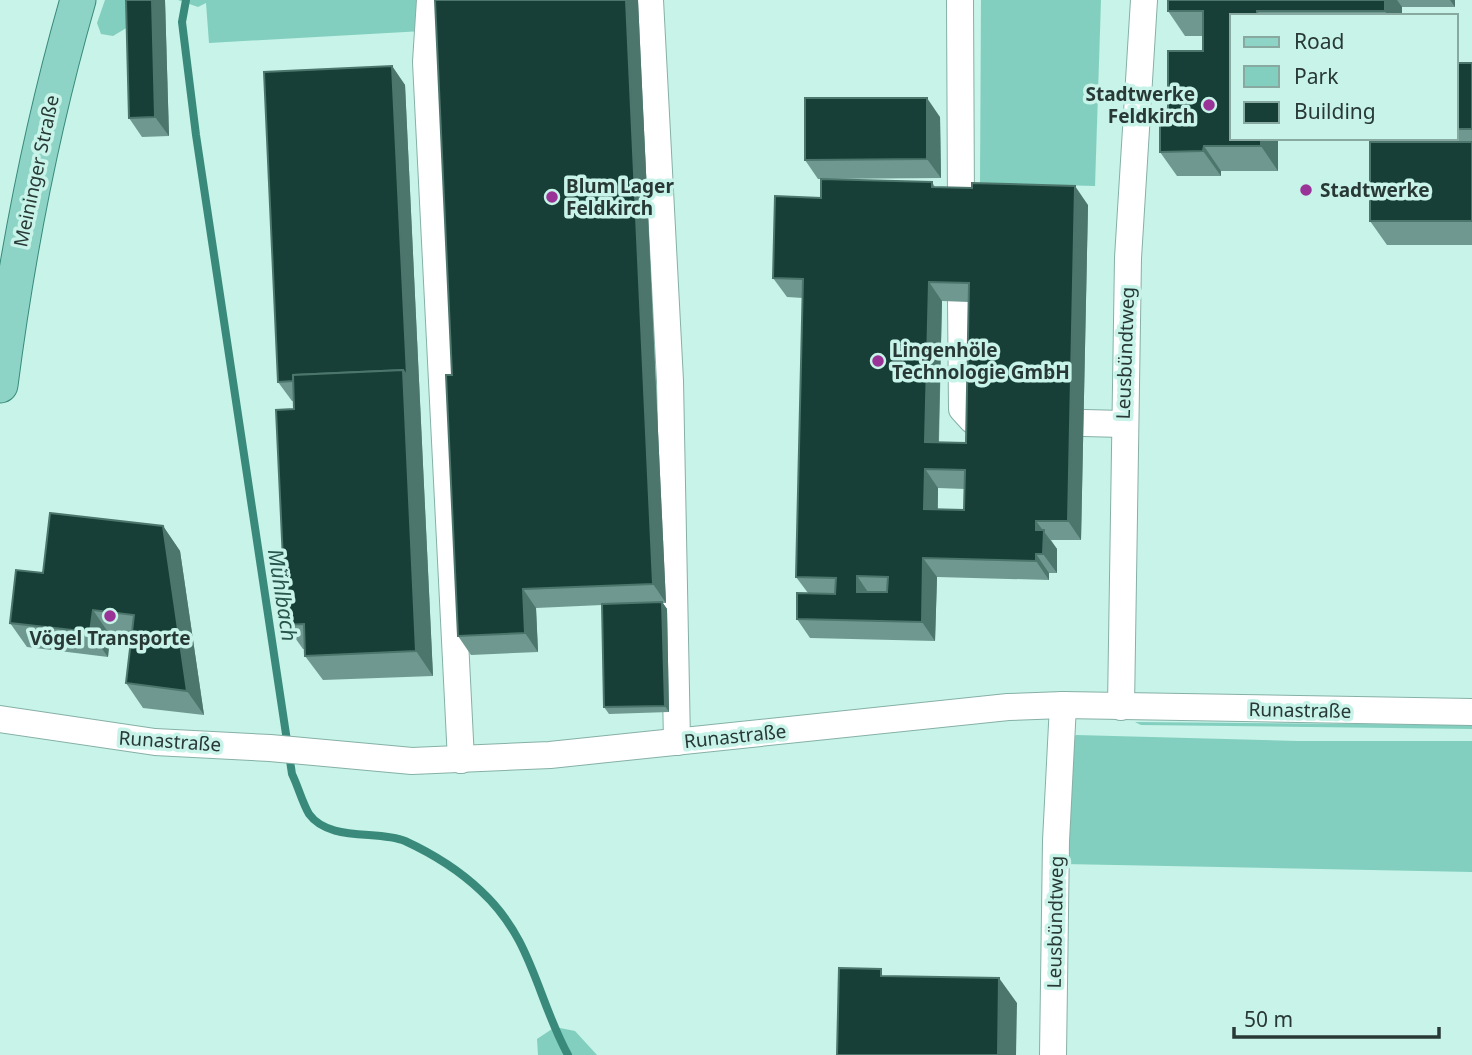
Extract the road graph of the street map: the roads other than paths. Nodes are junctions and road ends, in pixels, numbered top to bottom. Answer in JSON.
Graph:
{"nodes":[{"id":1,"x":78,"y":0,"type":"edge"},
{"id":2,"x":430,"y":0,"type":"edge"},
{"id":3,"x":650,"y":0,"type":"edge"},
{"id":4,"x":960,"y":0,"type":"edge"},
{"id":5,"x":1144,"y":0,"type":"edge"},
{"id":6,"x":961,"y":206,"type":"edge"},
{"id":7,"x":961,"y":302,"type":"edge"},
{"id":8,"x":0,"y":386,"type":"edge"},
{"id":9,"x":980,"y":420,"type":"edge"},
{"id":10,"x":1084,"y":423,"type":"dead end"},
{"id":11,"x":1123,"y":424,"type":"junction"},
{"id":12,"x":1063,"y":705,"type":"junction"},
{"id":13,"x":1121,"y":707,"type":"junction"},
{"id":14,"x":1472,"y":712,"type":"edge"},
{"id":15,"x":0,"y":719,"type":"edge"},
{"id":16,"x":677,"y":742,"type":"junction"},
{"id":17,"x":460,"y":760,"type":"junction"},
{"id":18,"x":1053,"y":1055,"type":"edge"}],
"edges":[{"from":1,"to":8,"type":"main road","name":"Meininger Straße"},
{"from":2,"to":17,"type":"street"},
{"from":3,"to":16,"type":"street"},
{"from":4,"to":6,"type":"street"},
{"from":5,"to":11,"type":"street","name":"Leusbündtweg"},
{"from":7,"to":9,"type":"street"},
{"from":10,"to":11,"type":"street"},
{"from":11,"to":13,"type":"street","name":"Leusbündtweg"},
{"from":12,"to":13,"type":"street","name":"Runastraße"},
{"from":12,"to":16,"type":"street","name":"Runastraße"},
{"from":12,"to":18,"type":"street","name":"Leusbündtweg"},
{"from":13,"to":14,"type":"street","name":"Runastraße"},
{"from":15,"to":17,"type":"street","name":"Runastraße"},
{"from":16,"to":17,"type":"street","name":"Runastraße"}]}
